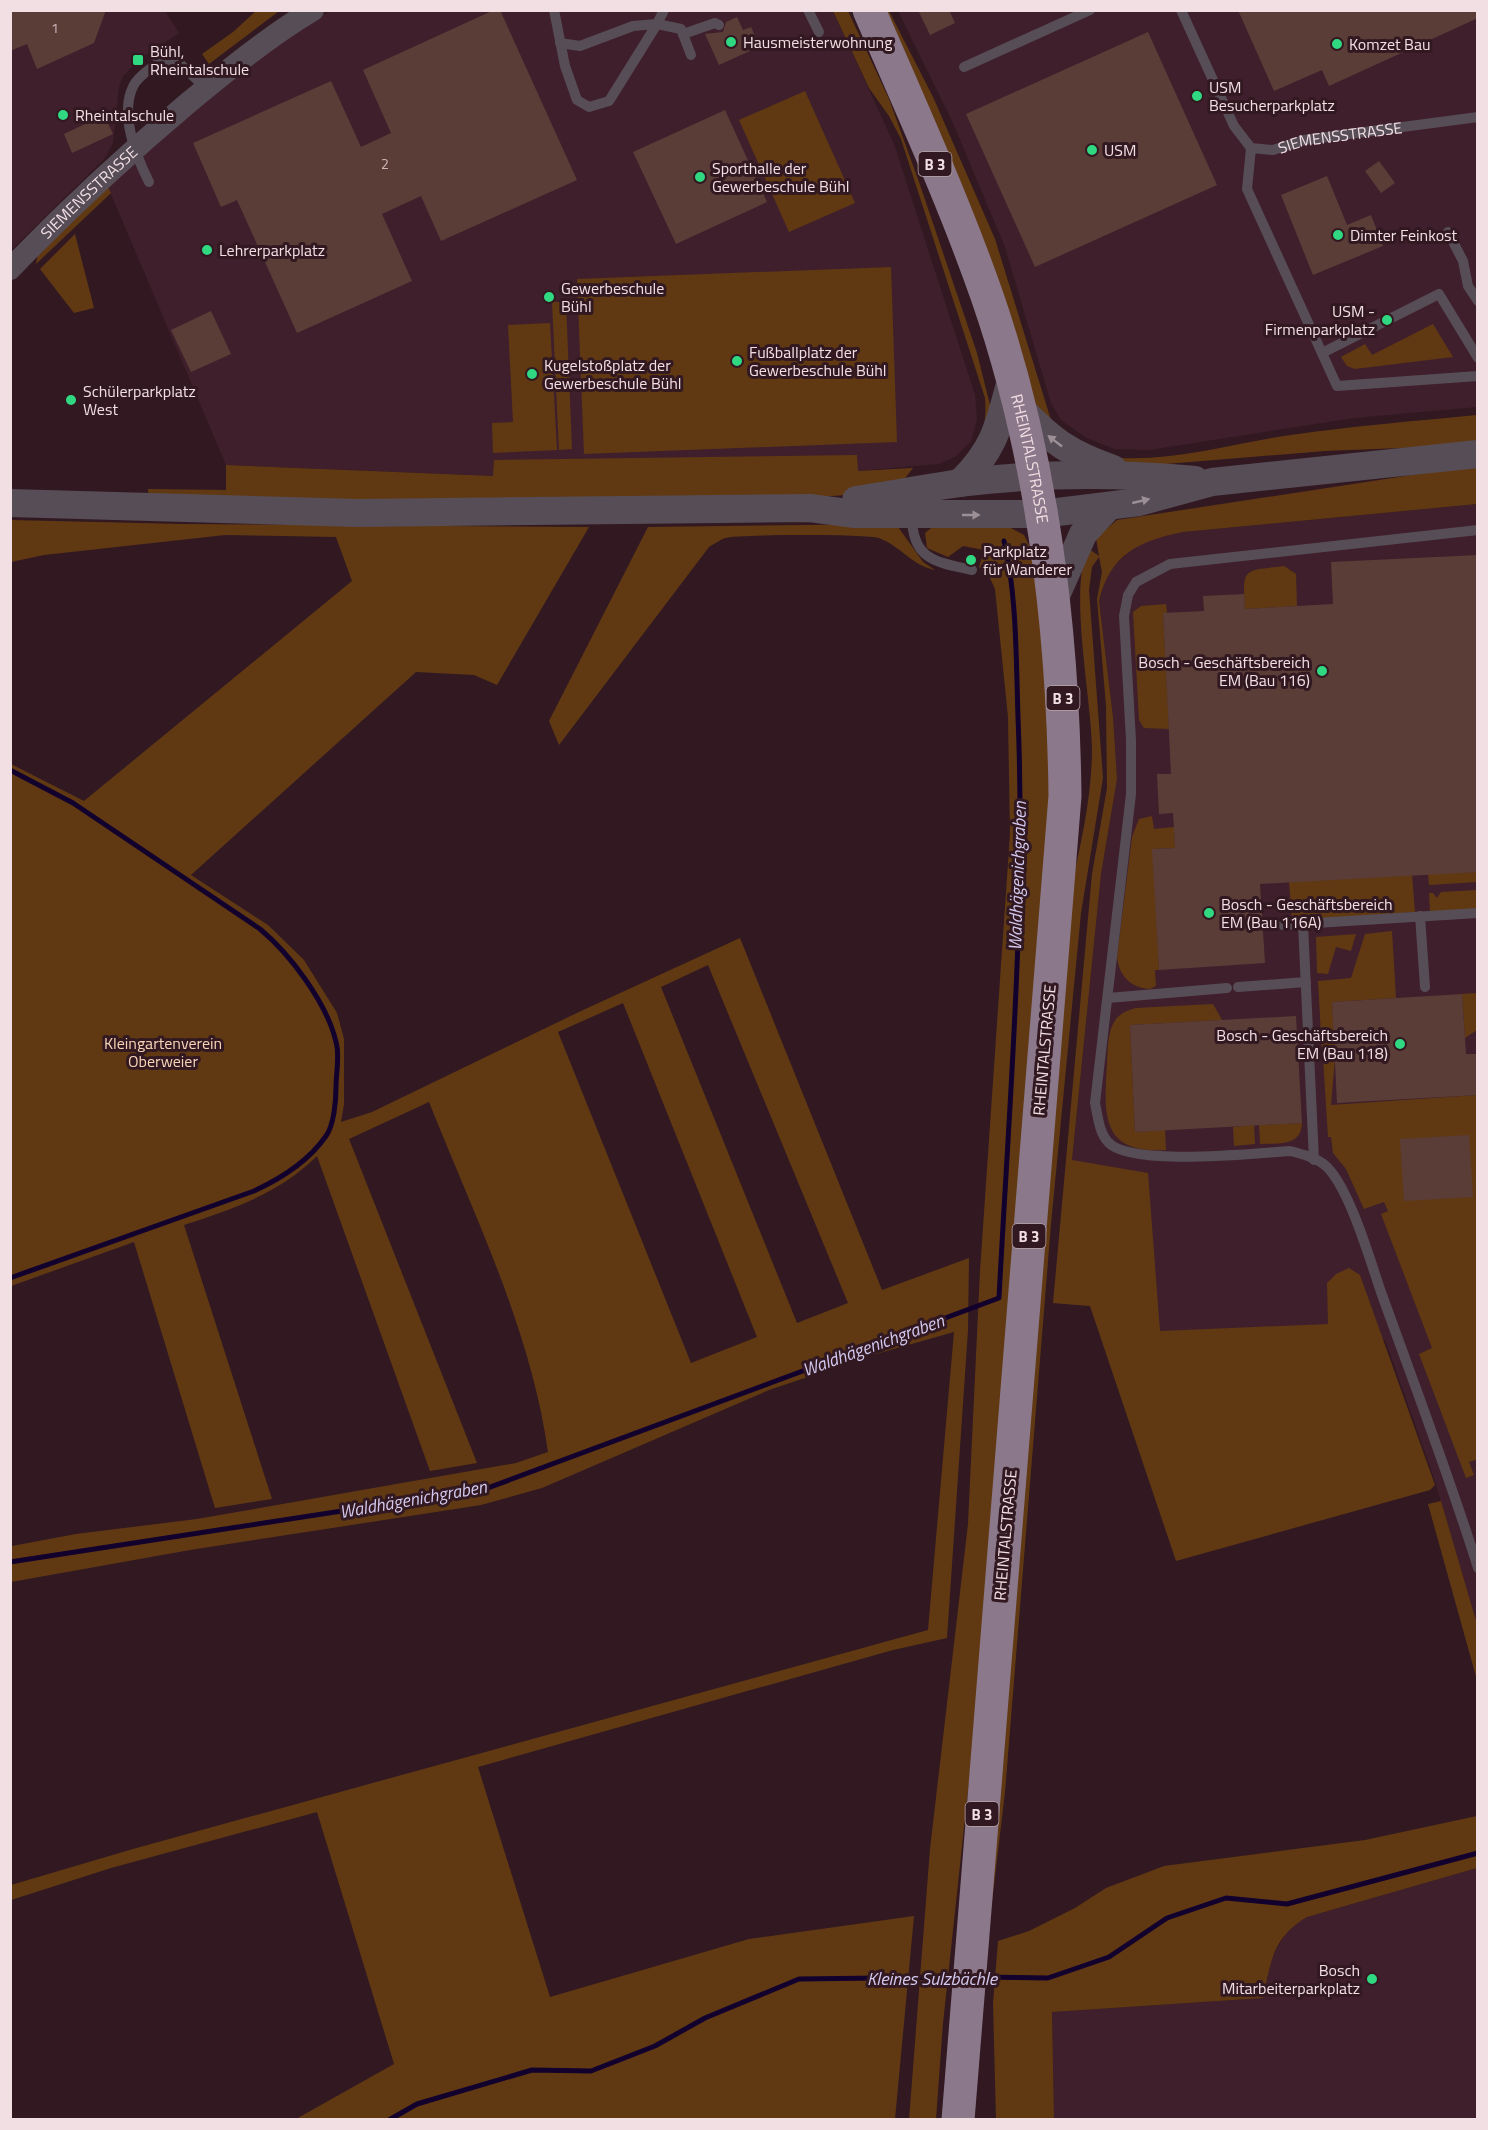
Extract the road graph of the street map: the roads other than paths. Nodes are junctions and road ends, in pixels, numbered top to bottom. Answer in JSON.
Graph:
{"nodes":[{"id":1,"x":313,"y":10,"type":"edge"},
{"id":2,"x":554,"y":10,"type":"edge"},
{"id":3,"x":664,"y":10,"type":"edge"},
{"id":4,"x":808,"y":10,"type":"edge"},
{"id":5,"x":868,"y":10,"type":"edge"},
{"id":6,"x":1090,"y":10,"type":"edge"},
{"id":7,"x":1181,"y":10,"type":"edge"},
{"id":8,"x":657,"y":24,"type":"junction"},
{"id":9,"x":719,"y":25,"type":"dead end"},
{"id":10,"x":819,"y":32,"type":"dead end"},
{"id":11,"x":683,"y":34,"type":"junction"},
{"id":12,"x":560,"y":42,"type":"junction"},
{"id":13,"x":691,"y":54,"type":"dead end"},
{"id":14,"x":963,"y":67,"type":"dead end"},
{"id":15,"x":206,"y":88,"type":"junction"},
{"id":16,"x":1478,"y":117,"type":"edge"},
{"id":17,"x":1251,"y":148,"type":"junction"},
{"id":18,"x":133,"y":149,"type":"junction"},
{"id":19,"x":149,"y":182,"type":"dead end"},
{"id":20,"x":1448,"y":232,"type":"dead end"},
{"id":21,"x":10,"y":269,"type":"edge"},
{"id":22,"x":1478,"y":301,"type":"edge"},
{"id":23,"x":1322,"y":353,"type":"junction"},
{"id":24,"x":1478,"y":358,"type":"edge"},
{"id":25,"x":1478,"y":376,"type":"edge"},
{"id":26,"x":1012,"y":378,"type":"junction"},
{"id":27,"x":1021,"y":409,"type":"junction"},
{"id":28,"x":1478,"y":454,"type":"edge"},
{"id":29,"x":1127,"y":474,"type":"junction"},
{"id":30,"x":1035,"y":476,"type":"junction"},
{"id":31,"x":1212,"y":482,"type":"junction"},
{"id":32,"x":960,"y":483,"type":"junction"},
{"id":33,"x":10,"y":503,"type":"edge"},
{"id":34,"x":912,"y":503,"type":"junction"},
{"id":35,"x":1109,"y":506,"type":"junction"},
{"id":36,"x":1041,"y":514,"type":"junction"},
{"id":37,"x":1478,"y":530,"type":"edge"},
{"id":38,"x":972,"y":570,"type":"dead end"},
{"id":39,"x":1054,"y":600,"type":"junction"},
{"id":40,"x":1478,"y":913,"type":"edge"},
{"id":41,"x":1420,"y":916,"type":"junction"},
{"id":42,"x":1303,"y":924,"type":"junction"},
{"id":43,"x":1283,"y":925,"type":"dead end"},
{"id":44,"x":1306,"y":982,"type":"junction"},
{"id":45,"x":1238,"y":987,"type":"dead end"},
{"id":46,"x":1425,"y":987,"type":"dead end"},
{"id":47,"x":1227,"y":988,"type":"dead end"},
{"id":48,"x":1108,"y":998,"type":"junction"},
{"id":49,"x":1314,"y":1160,"type":"junction"},
{"id":50,"x":1478,"y":1568,"type":"edge"},
{"id":51,"x":958,"y":2120,"type":"edge"}],
"edges":[{"from":1,"to":15,"type":"street","name":"SIEMENSSTRASSE"},
{"from":2,"to":12,"type":"lane"},
{"from":3,"to":8,"type":"lane"},
{"from":4,"to":10,"type":"lane"},
{"from":5,"to":26,"type":"main road","name":"RHEINTALSTRASSE","number":"B 3"},
{"from":6,"to":14,"type":"lane"},
{"from":7,"to":17,"type":"lane"},
{"from":8,"to":11,"type":"lane"},
{"from":8,"to":12,"type":"lane"},
{"from":8,"to":12,"type":"lane"},
{"from":9,"to":11,"type":"lane"},
{"from":11,"to":13,"type":"lane"},
{"from":15,"to":18,"type":"street","name":"SIEMENSSTRASSE"},
{"from":15,"to":18,"type":"lane"},
{"from":16,"to":17,"type":"lane","name":"SIEMENSSTRASSE"},
{"from":17,"to":23,"type":"lane"},
{"from":18,"to":19,"type":"lane"},
{"from":18,"to":21,"type":"street","name":"SIEMENSSTRASSE"},
{"from":20,"to":22,"type":"lane"},
{"from":23,"to":24,"type":"lane"},
{"from":23,"to":25,"type":"lane"},
{"from":26,"to":27,"type":"main road","name":"RHEINTALSTRASSE","number":"B 3"},
{"from":26,"to":32,"type":"street"},
{"from":29,"to":27,"type":"street","one_way":true},
{"from":27,"to":30,"type":"main road","name":"RHEINTALSTRASSE","number":"B 3"},
{"from":28,"to":31,"type":"street"},
{"from":29,"to":30,"type":"street"},
{"from":29,"to":31,"type":"street"},
{"from":30,"to":32,"type":"street"},
{"from":30,"to":36,"type":"main road","name":"RHEINTALSTRASSE","number":"B 3"},
{"from":35,"to":31,"type":"street","one_way":true},
{"from":32,"to":34,"type":"street"},
{"from":33,"to":34,"type":"street"},
{"from":34,"to":36,"type":"street","one_way":true},
{"from":34,"to":38,"type":"lane"},
{"from":35,"to":36,"type":"street"},
{"from":35,"to":39,"type":"street"},
{"from":36,"to":39,"type":"main road","name":"RHEINTALSTRASSE","number":"B 3"},
{"from":37,"to":48,"type":"lane"},
{"from":39,"to":51,"type":"main road","name":"RHEINTALSTRASSE","number":"B 3"},
{"from":40,"to":41,"type":"lane"},
{"from":41,"to":42,"type":"lane"},
{"from":41,"to":46,"type":"lane"},
{"from":42,"to":43,"type":"lane"},
{"from":42,"to":44,"type":"lane"},
{"from":44,"to":45,"type":"lane"},
{"from":44,"to":49,"type":"lane"},
{"from":47,"to":48,"type":"lane"},
{"from":48,"to":49,"type":"lane"},
{"from":49,"to":50,"type":"lane"}]}
